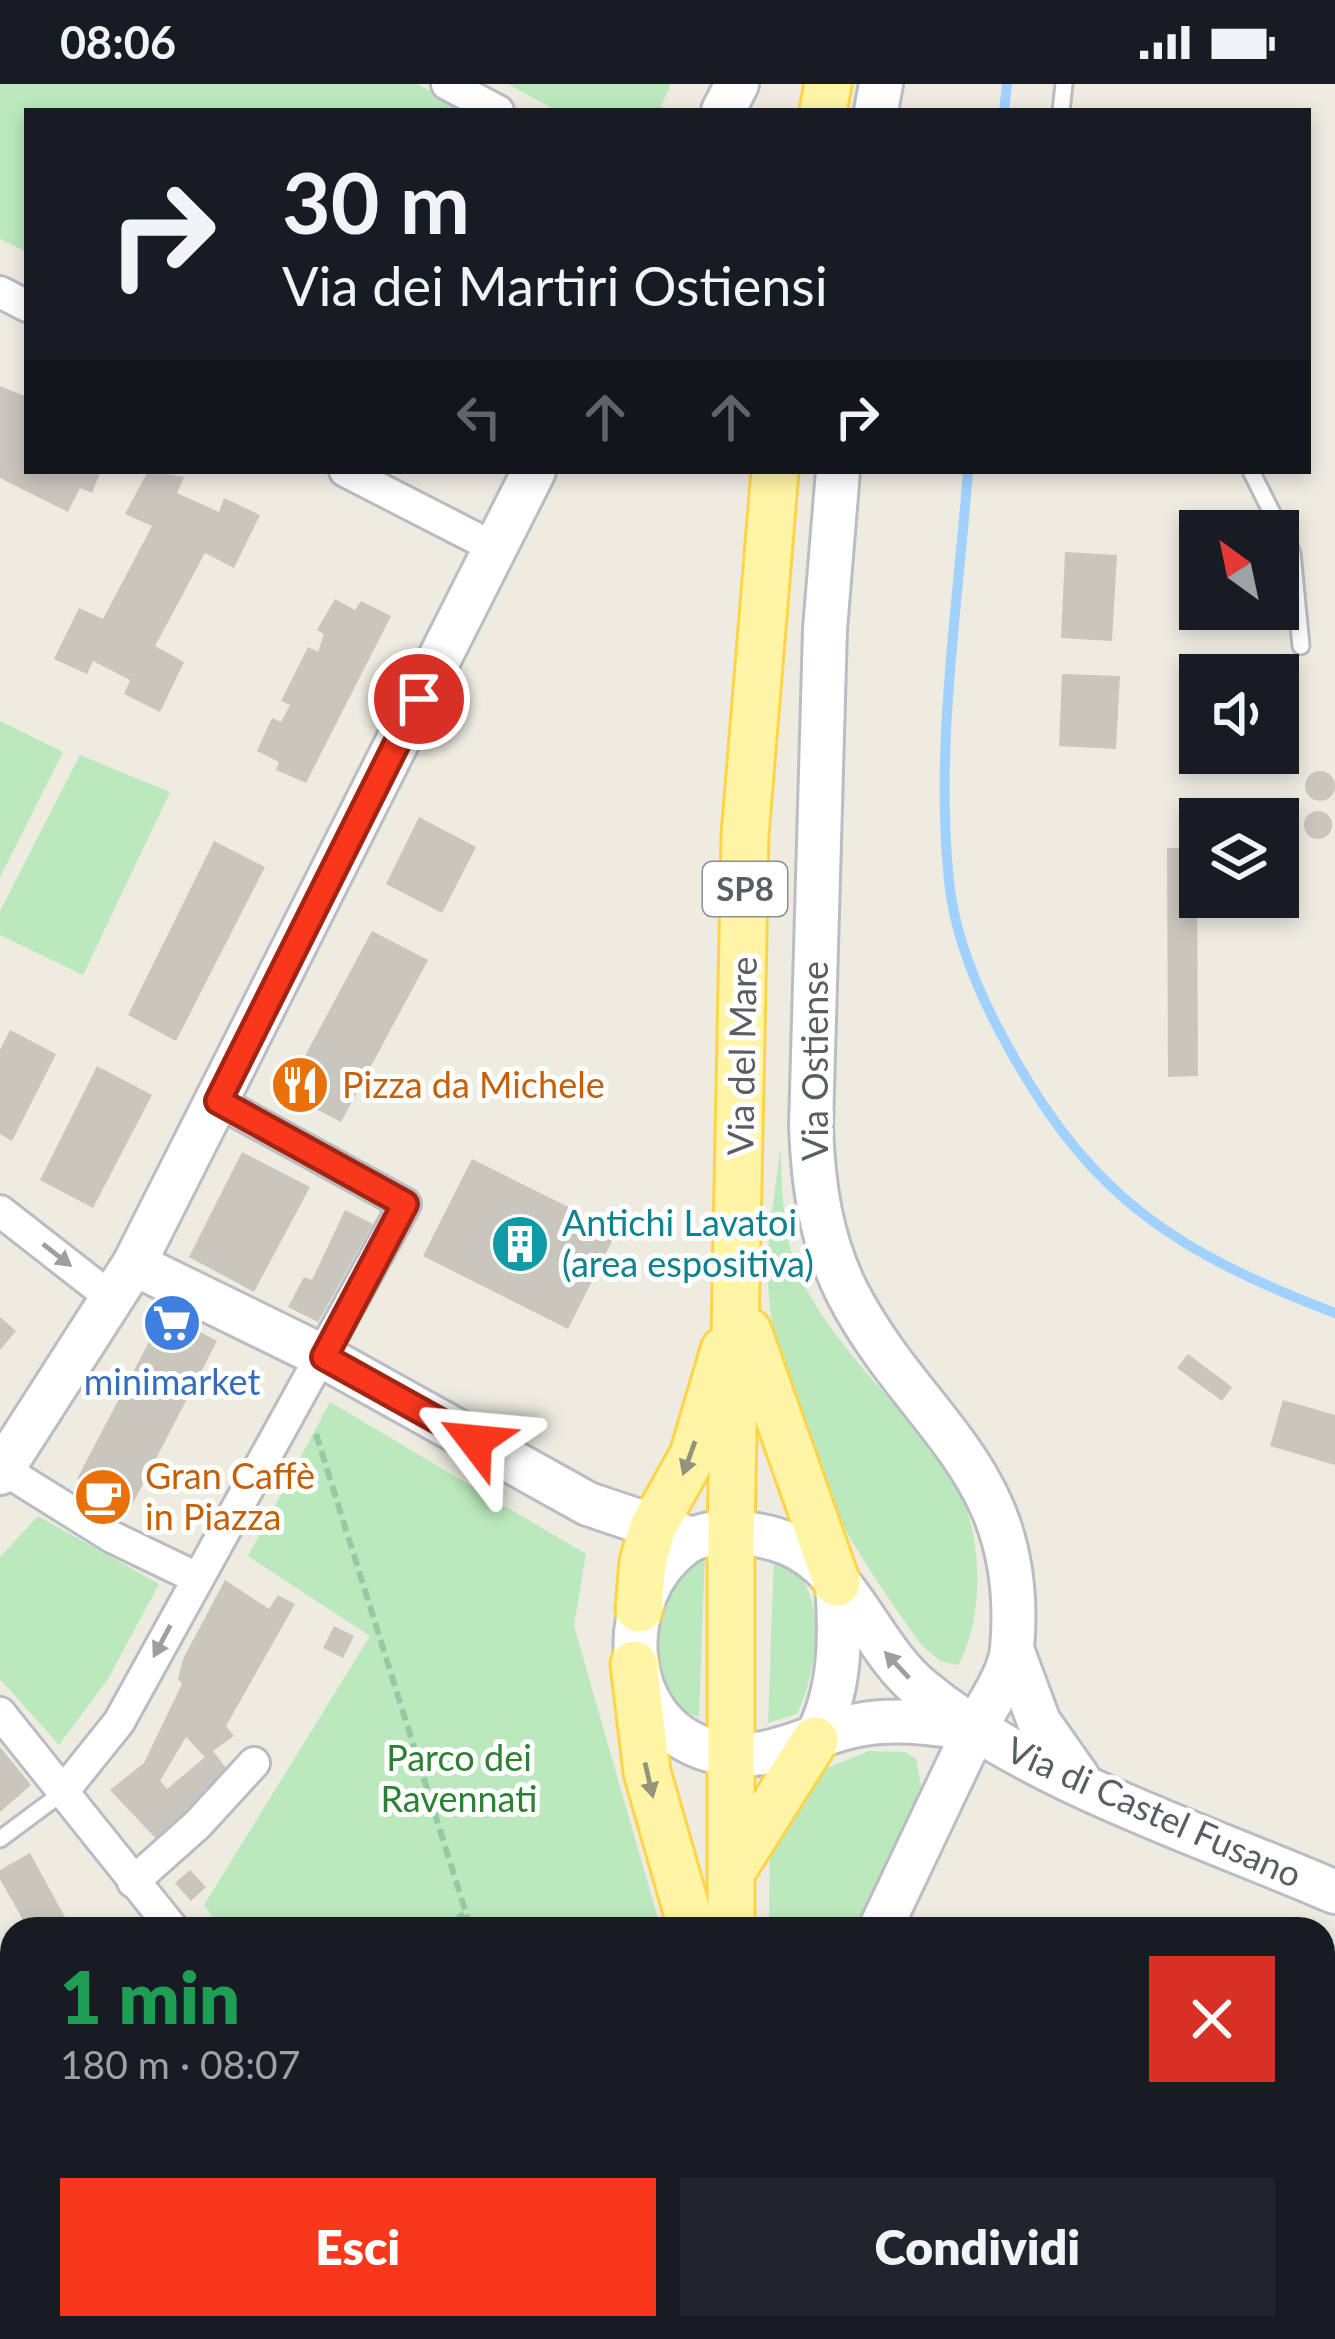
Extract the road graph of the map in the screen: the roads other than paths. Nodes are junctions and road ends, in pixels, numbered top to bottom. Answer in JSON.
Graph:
{"nodes":[{"id":1,"x":447,"y":84,"type":"edge"},
{"id":2,"x":492,"y":108,"type":"edge"},
{"id":3,"x":351,"y":474,"type":"edge"},
{"id":4,"x":533,"y":474,"type":"edge"},
{"id":5,"x":775,"y":474,"type":"edge"},
{"id":6,"x":838,"y":474,"type":"edge"},
{"id":7,"x":1252,"y":474,"type":"edge"},
{"id":8,"x":495,"y":548,"type":"junction"},
{"id":9,"x":1301,"y":646,"type":"dead end"},
{"id":10,"x":218,"y":1101,"type":"junction"},
{"id":11,"x":0,"y":1211,"type":"edge"},
{"id":12,"x":124,"y":1282,"type":"junction"},
{"id":13,"x":739,"y":1307,"type":"junction"},
{"id":14,"x":314,"y":1375,"type":"junction"},
{"id":15,"x":2,"y":1471,"type":"edge"},
{"id":16,"x":588,"y":1504,"type":"junction"},
{"id":17,"x":692,"y":1533,"type":"junction"},
{"id":18,"x":196,"y":1578,"type":"junction"},
{"id":19,"x":837,"y":1582,"type":"junction"},
{"id":20,"x":639,"y":1609,"type":"junction"},
{"id":21,"x":1012,"y":1652,"type":"junction"},
{"id":22,"x":634,"y":1664,"type":"junction"},
{"id":23,"x":0,"y":1712,"type":"edge"},
{"id":24,"x":975,"y":1730,"type":"junction"},
{"id":25,"x":815,"y":1740,"type":"junction"},
{"id":26,"x":732,"y":1754,"type":"junction"},
{"id":27,"x":254,"y":1763,"type":"dead end"},
{"id":28,"x":1087,"y":1785,"type":"junction"},
{"id":29,"x":62,"y":1793,"type":"junction"},
{"id":30,"x":0,"y":1839,"type":"edge"},
{"id":31,"x":734,"y":1868,"type":"junction"},
{"id":32,"x":133,"y":1882,"type":"junction"},
{"id":33,"x":1335,"y":1892,"type":"edge"},
{"id":34,"x":162,"y":1917,"type":"edge"},
{"id":35,"x":689,"y":1917,"type":"edge"},
{"id":36,"x":732,"y":1917,"type":"edge"},
{"id":37,"x":886,"y":1917,"type":"edge"}],
"edges":[{"from":1,"to":2,"type":"street"},
{"from":3,"to":8,"type":"street"},
{"from":4,"to":8,"type":"main road"},
{"from":5,"to":13,"type":"main road","name":"Via del Mare","number":"SP8"},
{"from":6,"to":21,"type":"main road","name":"Via Ostiense"},
{"from":7,"to":9,"type":"lane"},
{"from":8,"to":10,"type":"main road"},
{"from":10,"to":12,"type":"main road"},
{"from":10,"to":14,"type":"street"},
{"from":11,"to":12,"type":"street","one_way":true},
{"from":12,"to":14,"type":"main road"},
{"from":12,"to":15,"type":"main road"},
{"from":13,"to":17,"type":"main road","name":"Via del Mare","number":"SP8"},
{"from":13,"to":17,"type":"main road","one_way":true},
{"from":13,"to":19,"type":"main road"},
{"from":14,"to":16,"type":"main road"},
{"from":14,"to":18,"type":"street"},
{"from":15,"to":18,"type":"street"},
{"from":16,"to":17,"type":"main road"},
{"from":16,"to":20,"type":"main road"},
{"from":17,"to":19,"type":"main road"},
{"from":17,"to":20,"type":"main road"},
{"from":17,"to":26,"type":"main road","name":"Via del Mare","number":"SP8"},
{"from":18,"to":29,"type":"street","one_way":true},
{"from":24,"to":19,"type":"main road","one_way":true},
{"from":19,"to":25,"type":"main road"},
{"from":20,"to":22,"type":"main road"},
{"from":21,"to":24,"type":"main road","name":"Via Ostiense"},
{"from":21,"to":28,"type":"main road"},
{"from":22,"to":26,"type":"main road"},
{"from":22,"to":35,"type":"main road","one_way":true},
{"from":23,"to":29,"type":"street"},
{"from":24,"to":25,"type":"main road"},
{"from":24,"to":28,"type":"main road","name":"Via di Castel Fusano"},
{"from":24,"to":37,"type":"main road","name":"Via Ostiense"},
{"from":25,"to":26,"type":"main road"},
{"from":25,"to":31,"type":"main road"},
{"from":26,"to":31,"type":"main road","name":"Via del Mare","number":"SP8"},
{"from":27,"to":32,"type":"street"},
{"from":28,"to":33,"type":"main road","name":"Via di Castel Fusano"},
{"from":29,"to":30,"type":"lane"},
{"from":29,"to":32,"type":"street"},
{"from":31,"to":36,"type":"main road","name":"Via del Mare","number":"SP8"},
{"from":32,"to":34,"type":"street"}]}
